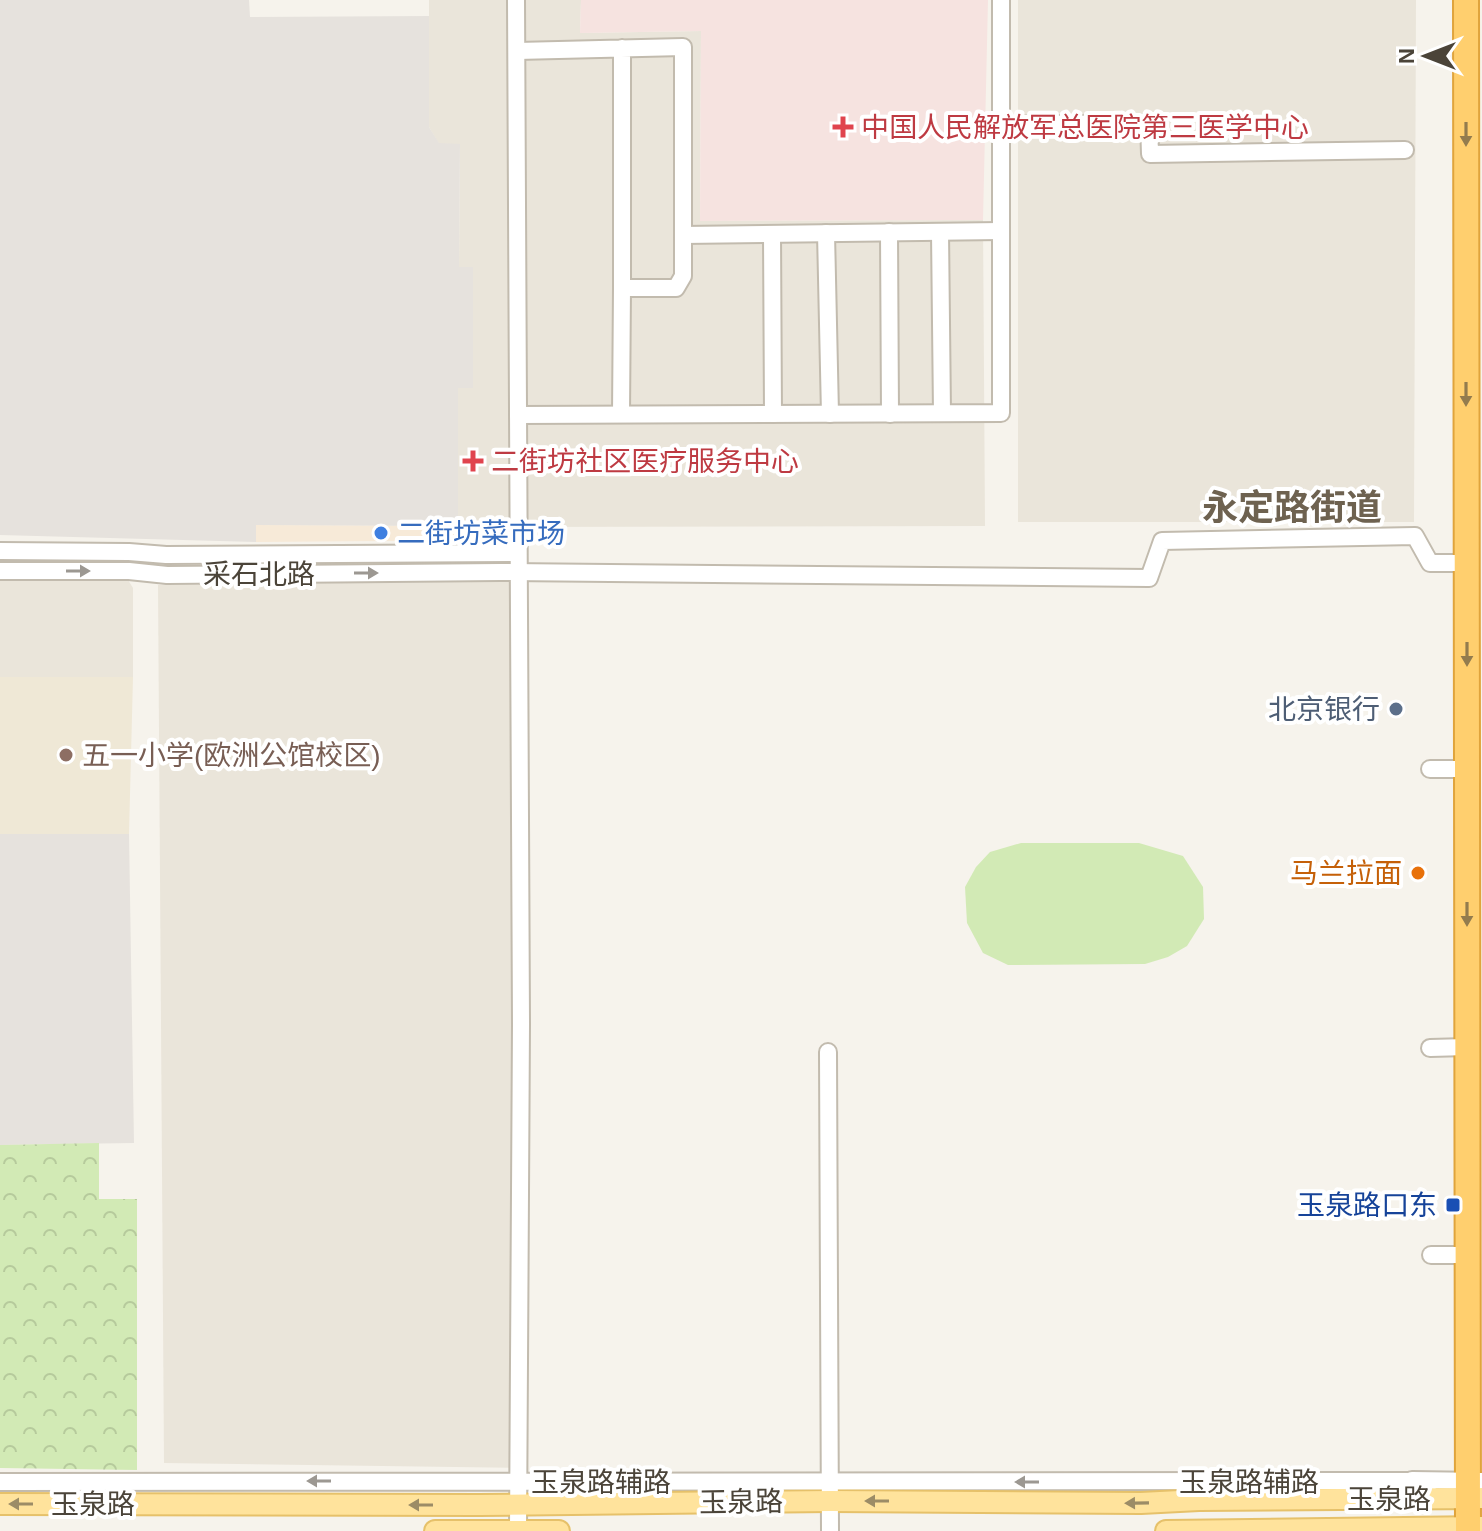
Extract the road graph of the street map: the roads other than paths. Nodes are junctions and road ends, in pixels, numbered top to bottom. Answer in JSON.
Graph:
{"nodes":[{"id":1,"x":516,"y":0,"type":"edge"},
{"id":2,"x":1001,"y":0,"type":"edge"},
{"id":3,"x":1466,"y":0,"type":"edge"},
{"id":4,"x":622,"y":48,"type":"junction"},
{"id":5,"x":517,"y":51,"type":"junction"},
{"id":6,"x":1001,"y":125,"type":"junction"},
{"id":7,"x":1405,"y":150,"type":"dead end"},
{"id":8,"x":1001,"y":231,"type":"junction"},
{"id":9,"x":889,"y":232,"type":"junction"},
{"id":10,"x":940,"y":232,"type":"junction"},
{"id":11,"x":826,"y":233,"type":"junction"},
{"id":12,"x":772,"y":234,"type":"junction"},
{"id":13,"x":683,"y":235,"type":"junction"},
{"id":14,"x":622,"y":288,"type":"junction"},
{"id":15,"x":942,"y":413,"type":"junction"},
{"id":16,"x":621,"y":414,"type":"junction"},
{"id":17,"x":773,"y":414,"type":"junction"},
{"id":18,"x":830,"y":414,"type":"junction"},
{"id":19,"x":890,"y":414,"type":"junction"},
{"id":20,"x":518,"y":415,"type":"junction"},
{"id":21,"x":0,"y":551,"type":"edge"},
{"id":22,"x":518,"y":553,"type":"junction"},
{"id":23,"x":1467,"y":563,"type":"junction"},
{"id":24,"x":0,"y":571,"type":"edge"},
{"id":25,"x":518,"y":573,"type":"junction"},
{"id":26,"x":1430,"y":769,"type":"dead end"},
{"id":27,"x":1467,"y":769,"type":"junction"},
{"id":28,"x":1467,"y":1047,"type":"junction"},
{"id":29,"x":1430,"y":1048,"type":"dead end"},
{"id":30,"x":828,"y":1052,"type":"dead end"},
{"id":31,"x":1431,"y":1255,"type":"dead end"},
{"id":32,"x":1467,"y":1255,"type":"junction"},
{"id":33,"x":1407,"y":1481,"type":"junction"},
{"id":34,"x":0,"y":1482,"type":"edge"},
{"id":35,"x":518,"y":1482,"type":"junction"},
{"id":36,"x":1475,"y":1490,"type":"edge"},
{"id":37,"x":830,"y":1492,"type":"junction"},
{"id":38,"x":1436,"y":1498,"type":"junction"},
{"id":39,"x":0,"y":1504,"type":"edge"},
{"id":40,"x":517,"y":1504,"type":"junction"},
{"id":41,"x":479,"y":1505,"type":"junction"},
{"id":42,"x":1473,"y":1528,"type":"edge"},
{"id":43,"x":480,"y":1530,"type":"edge"},
{"id":44,"x":518,"y":1530,"type":"edge"},
{"id":45,"x":435,"y":1531,"type":"edge"},
{"id":46,"x":559,"y":1531,"type":"edge"},
{"id":47,"x":830,"y":1531,"type":"edge"},
{"id":48,"x":1166,"y":1531,"type":"edge"},
{"id":49,"x":1202,"y":1531,"type":"edge"}],
"edges":[{"from":1,"to":5,"type":"street"},
{"from":2,"to":6,"type":"street"},
{"from":3,"to":23,"type":"highway","one_way":true},
{"from":4,"to":5,"type":"street"},
{"from":4,"to":13,"type":"street"},
{"from":4,"to":14,"type":"street"},
{"from":5,"to":20,"type":"street"},
{"from":6,"to":7,"type":"street"},
{"from":6,"to":8,"type":"street"},
{"from":8,"to":10,"type":"street"},
{"from":8,"to":15,"type":"street"},
{"from":9,"to":10,"type":"street"},
{"from":9,"to":11,"type":"street"},
{"from":9,"to":19,"type":"street"},
{"from":10,"to":15,"type":"street"},
{"from":11,"to":12,"type":"street"},
{"from":11,"to":18,"type":"street"},
{"from":12,"to":13,"type":"street"},
{"from":12,"to":17,"type":"street"},
{"from":13,"to":14,"type":"street"},
{"from":14,"to":16,"type":"street"},
{"from":15,"to":19,"type":"street"},
{"from":16,"to":17,"type":"street"},
{"from":16,"to":20,"type":"street"},
{"from":17,"to":18,"type":"street"},
{"from":18,"to":19,"type":"street"},
{"from":20,"to":22,"type":"street"},
{"from":21,"to":22,"type":"street","name":"采石北路"},
{"from":22,"to":25,"type":"street"},
{"from":23,"to":25,"type":"street","name":"采石北路"},
{"from":23,"to":27,"type":"highway","one_way":true},
{"from":24,"to":25,"type":"street","name":"采石北路","one_way":true},
{"from":25,"to":35,"type":"street"},
{"from":26,"to":27,"type":"street"},
{"from":27,"to":28,"type":"highway","one_way":true},
{"from":28,"to":29,"type":"street"},
{"from":28,"to":32,"type":"highway"},
{"from":30,"to":37,"type":"street"},
{"from":31,"to":32,"type":"street"},
{"from":32,"to":36,"type":"highway"},
{"from":33,"to":36,"type":"street","name":"玉泉路"},
{"from":33,"to":37,"type":"street","name":"玉泉路辅路","one_way":true},
{"from":33,"to":38,"type":"street"},
{"from":35,"to":34,"type":"street","name":"玉泉路辅路","one_way":true},
{"from":35,"to":37,"type":"street","name":"玉泉路辅路"},
{"from":35,"to":40,"type":"street"},
{"from":36,"to":38,"type":"main road","name":"玉泉路"},
{"from":36,"to":42,"type":"highway"},
{"from":38,"to":37,"type":"main road","name":"玉泉路","one_way":true},
{"from":37,"to":40,"type":"main road","name":"玉泉路"},
{"from":37,"to":47,"type":"street"},
{"from":41,"to":39,"type":"main road","name":"玉泉路","one_way":true},
{"from":40,"to":41,"type":"main road","name":"玉泉路"},
{"from":40,"to":44,"type":"street"},
{"from":41,"to":43,"type":"main road"},
{"from":42,"to":49,"type":"main road","name":"玉泉路"},
{"from":43,"to":44,"type":"main road"},
{"from":43,"to":45,"type":"main road"},
{"from":44,"to":46,"type":"main road"},
{"from":48,"to":49,"type":"main road","name":"玉泉路"}]}
